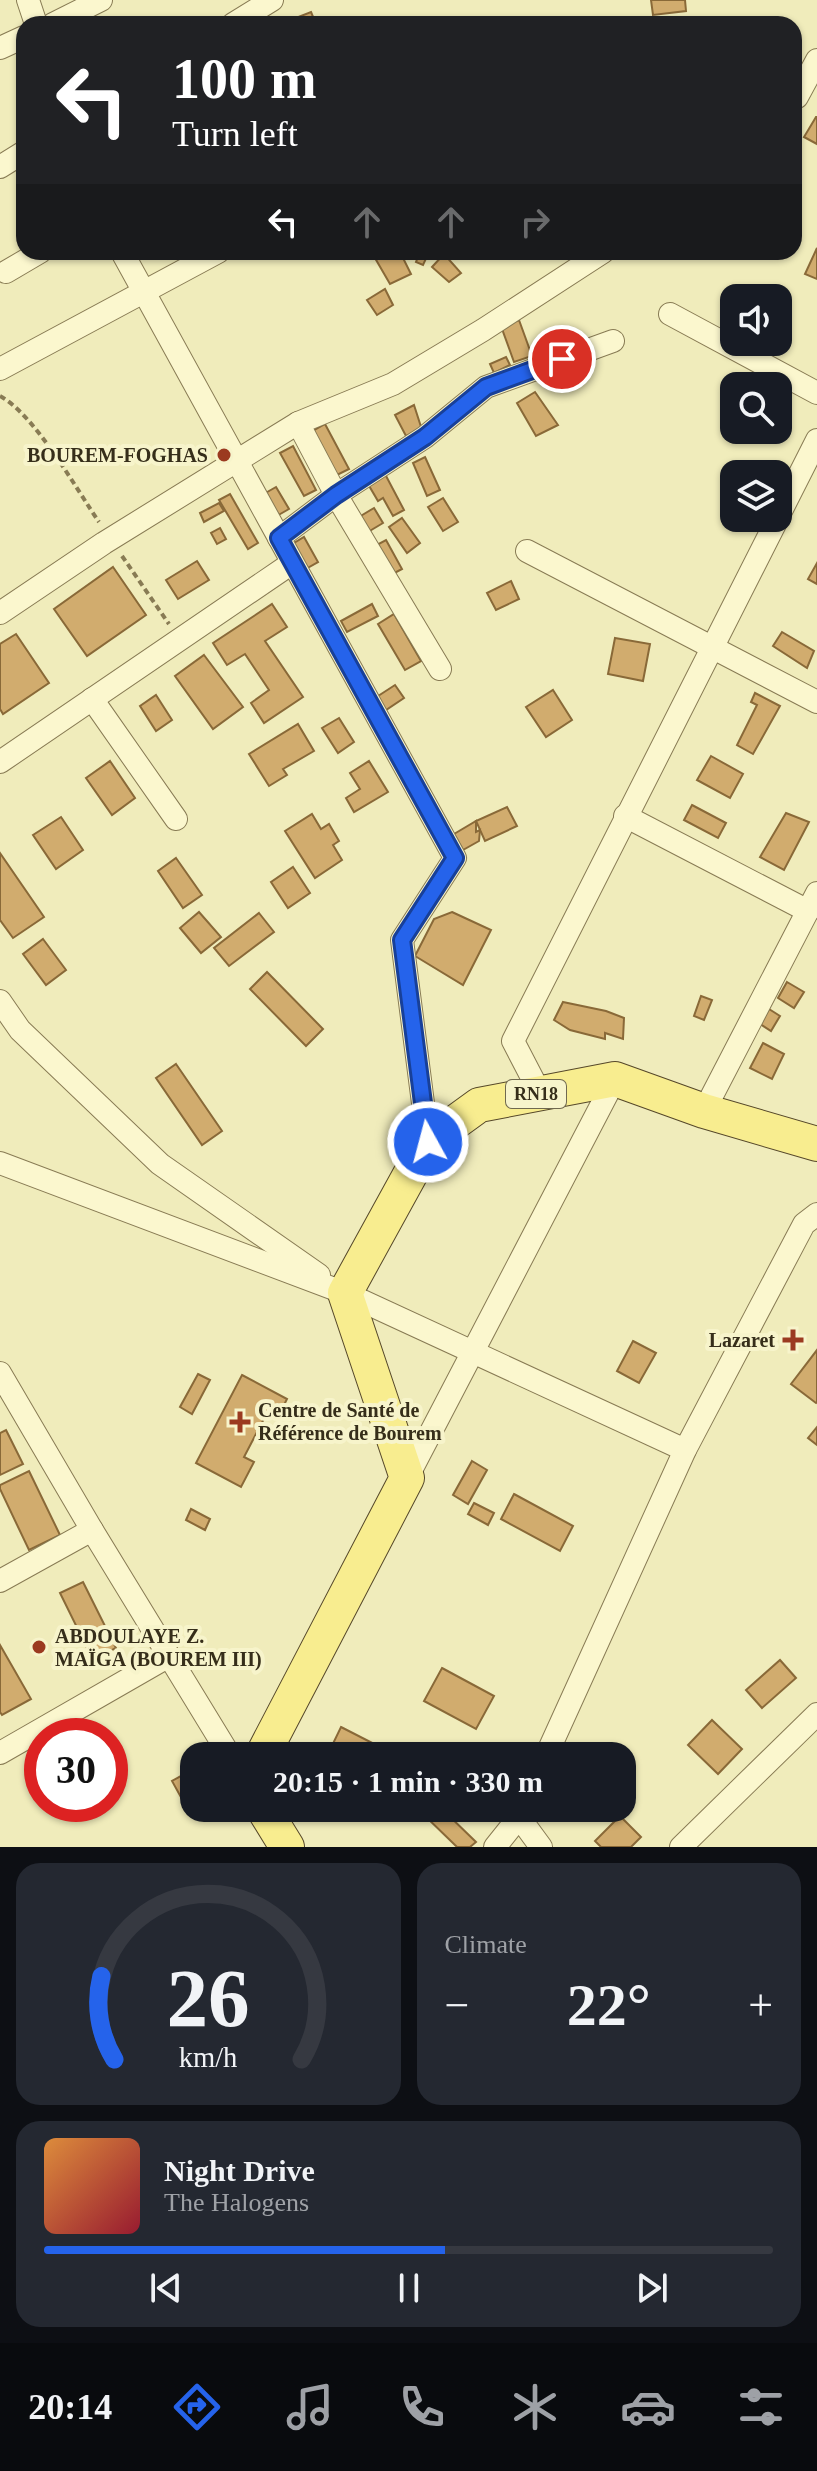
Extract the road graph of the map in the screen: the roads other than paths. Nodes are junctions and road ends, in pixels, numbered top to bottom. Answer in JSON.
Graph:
{"nodes":[{"id":1,"x":101,"y":0,"type":"edge"},
{"id":2,"x":272,"y":0,"type":"edge"},
{"id":3,"x":69,"y":16,"type":"edge"},
{"id":4,"x":246,"y":16,"type":"edge"},
{"id":5,"x":817,"y":60,"type":"edge"},
{"id":6,"x":803,"y":102,"type":"edge"},
{"id":7,"x":26,"y":260,"type":"edge"},
{"id":8,"x":126,"y":260,"type":"edge"},
{"id":9,"x":204,"y":260,"type":"edge"},
{"id":10,"x":591,"y":260,"type":"edge"},
{"id":11,"x":6,"y":272,"type":"dead end"},
{"id":12,"x":144,"y":293,"type":"junction"},
{"id":13,"x":670,"y":314,"type":"dead end"},
{"id":14,"x":613,"y":341,"type":"dead end"},
{"id":15,"x":0,"y":369,"type":"edge"},
{"id":16,"x":817,"y":393,"type":"edge"},
{"id":17,"x":298,"y":423,"type":"junction"},
{"id":18,"x":817,"y":440,"type":"edge"},
{"id":19,"x":237,"y":461,"type":"junction"},
{"id":20,"x":792,"y":490,"type":"edge"},
{"id":21,"x":336,"y":495,"type":"junction"},
{"id":22,"x":771,"y":532,"type":"edge"},
{"id":23,"x":279,"y":538,"type":"junction"},
{"id":24,"x":527,"y":551,"type":"dead end"},
{"id":25,"x":292,"y":563,"type":"junction"},
{"id":26,"x":0,"y":613,"type":"edge"},
{"id":27,"x":712,"y":648,"type":"junction"},
{"id":28,"x":440,"y":669,"type":"dead end"},
{"id":29,"x":92,"y":699,"type":"junction"},
{"id":30,"x":817,"y":702,"type":"edge"},
{"id":31,"x":0,"y":762,"type":"edge"},
{"id":32,"x":625,"y":816,"type":"junction"},
{"id":33,"x":176,"y":819,"type":"dead end"},
{"id":34,"x":812,"y":902,"type":"edge"},
{"id":35,"x":0,"y":1001,"type":"edge"},
{"id":36,"x":615,"y":1079,"type":"junction"},
{"id":37,"x":540,"y":1093,"type":"junction"},
{"id":38,"x":704,"y":1111,"type":"junction"},
{"id":39,"x":428,"y":1142,"type":"junction"},
{"id":40,"x":817,"y":1144,"type":"edge"},
{"id":41,"x":0,"y":1163,"type":"edge"},
{"id":42,"x":817,"y":1214,"type":"edge"},
{"id":43,"x":345,"y":1293,"type":"junction"},
{"id":44,"x":473,"y":1351,"type":"junction"},
{"id":45,"x":0,"y":1373,"type":"edge"},
{"id":46,"x":685,"y":1450,"type":"junction"},
{"id":47,"x":407,"y":1478,"type":"junction"},
{"id":48,"x":92,"y":1530,"type":"junction"},
{"id":49,"x":0,"y":1581,"type":"edge"},
{"id":50,"x":169,"y":1656,"type":"junction"},
{"id":51,"x":817,"y":1714,"type":"edge"},
{"id":52,"x":221,"y":1742,"type":"edge"},
{"id":53,"x":269,"y":1742,"type":"edge"},
{"id":54,"x":552,"y":1742,"type":"edge"},
{"id":55,"x":0,"y":1753,"type":"edge"},
{"id":56,"x":272,"y":1822,"type":"edge"},
{"id":57,"x":514,"y":1822,"type":"edge"},
{"id":58,"x":527,"y":1822,"type":"edge"},
{"id":59,"x":287,"y":1847,"type":"edge"},
{"id":60,"x":495,"y":1847,"type":"edge"},
{"id":61,"x":541,"y":1847,"type":"edge"},
{"id":62,"x":681,"y":1847,"type":"edge"}],
"edges":[{"from":1,"to":3,"type":"street"},
{"from":2,"to":4,"type":"street"},
{"from":5,"to":6,"type":"street"},
{"from":7,"to":11,"type":"street"},
{"from":8,"to":12,"type":"street"},
{"from":9,"to":12,"type":"street"},
{"from":10,"to":17,"type":"street"},
{"from":12,"to":15,"type":"street"},
{"from":12,"to":19,"type":"street"},
{"from":13,"to":16,"type":"street"},
{"from":14,"to":21,"type":"street"},
{"from":17,"to":19,"type":"street"},
{"from":17,"to":21,"type":"street"},
{"from":18,"to":20,"type":"street"},
{"from":19,"to":23,"type":"street"},
{"from":19,"to":26,"type":"street"},
{"from":21,"to":23,"type":"street"},
{"from":21,"to":28,"type":"street"},
{"from":22,"to":27,"type":"street"},
{"from":23,"to":25,"type":"street"},
{"from":24,"to":27,"type":"street"},
{"from":25,"to":29,"type":"street"},
{"from":25,"to":39,"type":"street"},
{"from":27,"to":30,"type":"street"},
{"from":27,"to":32,"type":"street"},
{"from":29,"to":31,"type":"street"},
{"from":29,"to":33,"type":"street"},
{"from":32,"to":34,"type":"street"},
{"from":32,"to":37,"type":"street"},
{"from":34,"to":38,"type":"street"},
{"from":35,"to":43,"type":"street"},
{"from":36,"to":37,"type":"main road","number":"RN18"},
{"from":36,"to":38,"type":"main road"},
{"from":36,"to":44,"type":"street"},
{"from":37,"to":39,"type":"main road","number":"RN18"},
{"from":38,"to":40,"type":"main road"},
{"from":39,"to":43,"type":"main road","number":"RN18"},
{"from":41,"to":43,"type":"street"},
{"from":42,"to":46,"type":"street"},
{"from":43,"to":44,"type":"street"},
{"from":43,"to":47,"type":"main road"},
{"from":44,"to":46,"type":"street"},
{"from":44,"to":47,"type":"street"},
{"from":45,"to":48,"type":"street"},
{"from":46,"to":54,"type":"street"},
{"from":47,"to":53,"type":"main road"},
{"from":48,"to":49,"type":"street"},
{"from":48,"to":50,"type":"street"},
{"from":50,"to":52,"type":"street"},
{"from":50,"to":55,"type":"street"},
{"from":51,"to":62,"type":"street"},
{"from":56,"to":59,"type":"main road"},
{"from":57,"to":60,"type":"street"},
{"from":58,"to":61,"type":"street"}]}
